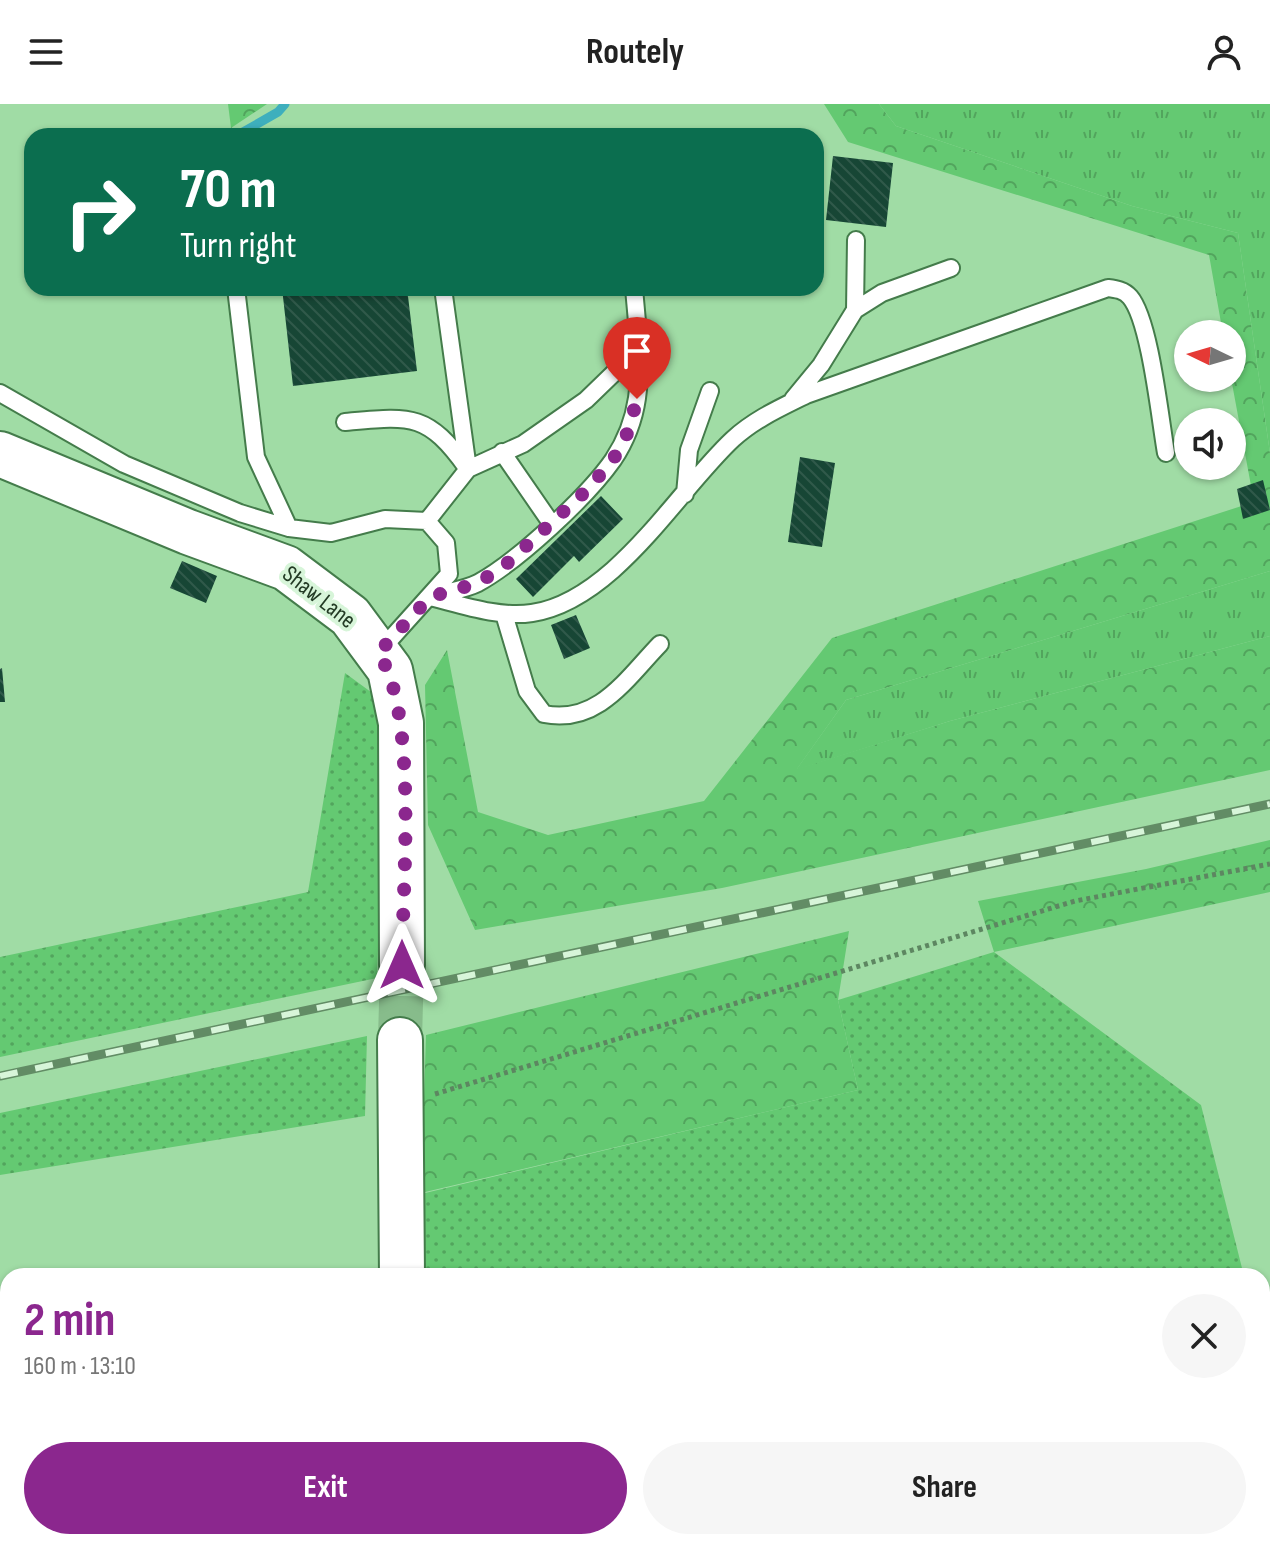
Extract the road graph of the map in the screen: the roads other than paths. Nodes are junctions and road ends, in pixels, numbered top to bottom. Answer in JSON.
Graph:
{"nodes":[{"id":1,"x":856,"y":240,"type":"dead end"},
{"id":2,"x":951,"y":268,"type":"dead end"},
{"id":3,"x":237,"y":296,"type":"edge"},
{"id":4,"x":444,"y":296,"type":"edge"},
{"id":5,"x":635,"y":296,"type":"edge"},
{"id":6,"x":855,"y":310,"type":"junction"},
{"id":7,"x":637,"y":333,"type":"junction"},
{"id":8,"x":710,"y":391,"type":"dead end"},
{"id":9,"x":0,"y":393,"type":"edge"},
{"id":10,"x":790,"y":403,"type":"junction"},
{"id":11,"x":345,"y":422,"type":"dead end"},
{"id":12,"x":502,"y":452,"type":"junction"},
{"id":13,"x":1166,"y":453,"type":"dead end"},
{"id":14,"x":0,"y":454,"type":"edge"},
{"id":15,"x":468,"y":469,"type":"junction"},
{"id":16,"x":685,"y":494,"type":"junction"},
{"id":17,"x":427,"y":521,"type":"junction"},
{"id":18,"x":551,"y":523,"type":"junction"},
{"id":19,"x":289,"y":528,"type":"junction"},
{"id":20,"x":430,"y":597,"type":"junction"},
{"id":21,"x":504,"y":614,"type":"junction"},
{"id":22,"x":660,"y":644,"type":"dead end"},
{"id":23,"x":378,"y":653,"type":"junction"},
{"id":24,"x":402,"y":965,"type":"tunnel mouth"},
{"id":25,"x":400,"y":1040,"type":"tunnel mouth"},
{"id":26,"x":402,"y":1268,"type":"edge"}],
"edges":[{"from":1,"to":6,"type":"lane"},
{"from":2,"to":6,"type":"lane"},
{"from":3,"to":19,"type":"lane"},
{"from":4,"to":15,"type":"lane"},
{"from":5,"to":7,"type":"lane"},
{"from":6,"to":10,"type":"lane"},
{"from":7,"to":12,"type":"lane"},
{"from":7,"to":18,"type":"lane"},
{"from":8,"to":16,"type":"lane"},
{"from":9,"to":19,"type":"lane"},
{"from":10,"to":13,"type":"lane"},
{"from":10,"to":16,"type":"lane"},
{"from":11,"to":15,"type":"lane"},
{"from":12,"to":15,"type":"lane"},
{"from":12,"to":18,"type":"lane"},
{"from":14,"to":23,"type":"street","name":"Shaw Lane"},
{"from":15,"to":17,"type":"lane"},
{"from":16,"to":21,"type":"lane"},
{"from":17,"to":19,"type":"lane"},
{"from":17,"to":20,"type":"lane"},
{"from":18,"to":20,"type":"lane"},
{"from":20,"to":21,"type":"lane"},
{"from":20,"to":23,"type":"lane"},
{"from":21,"to":22,"type":"lane"},
{"from":23,"to":24,"type":"street","name":"Shaw Lane"},
{"from":25,"to":26,"type":"street"}]}
